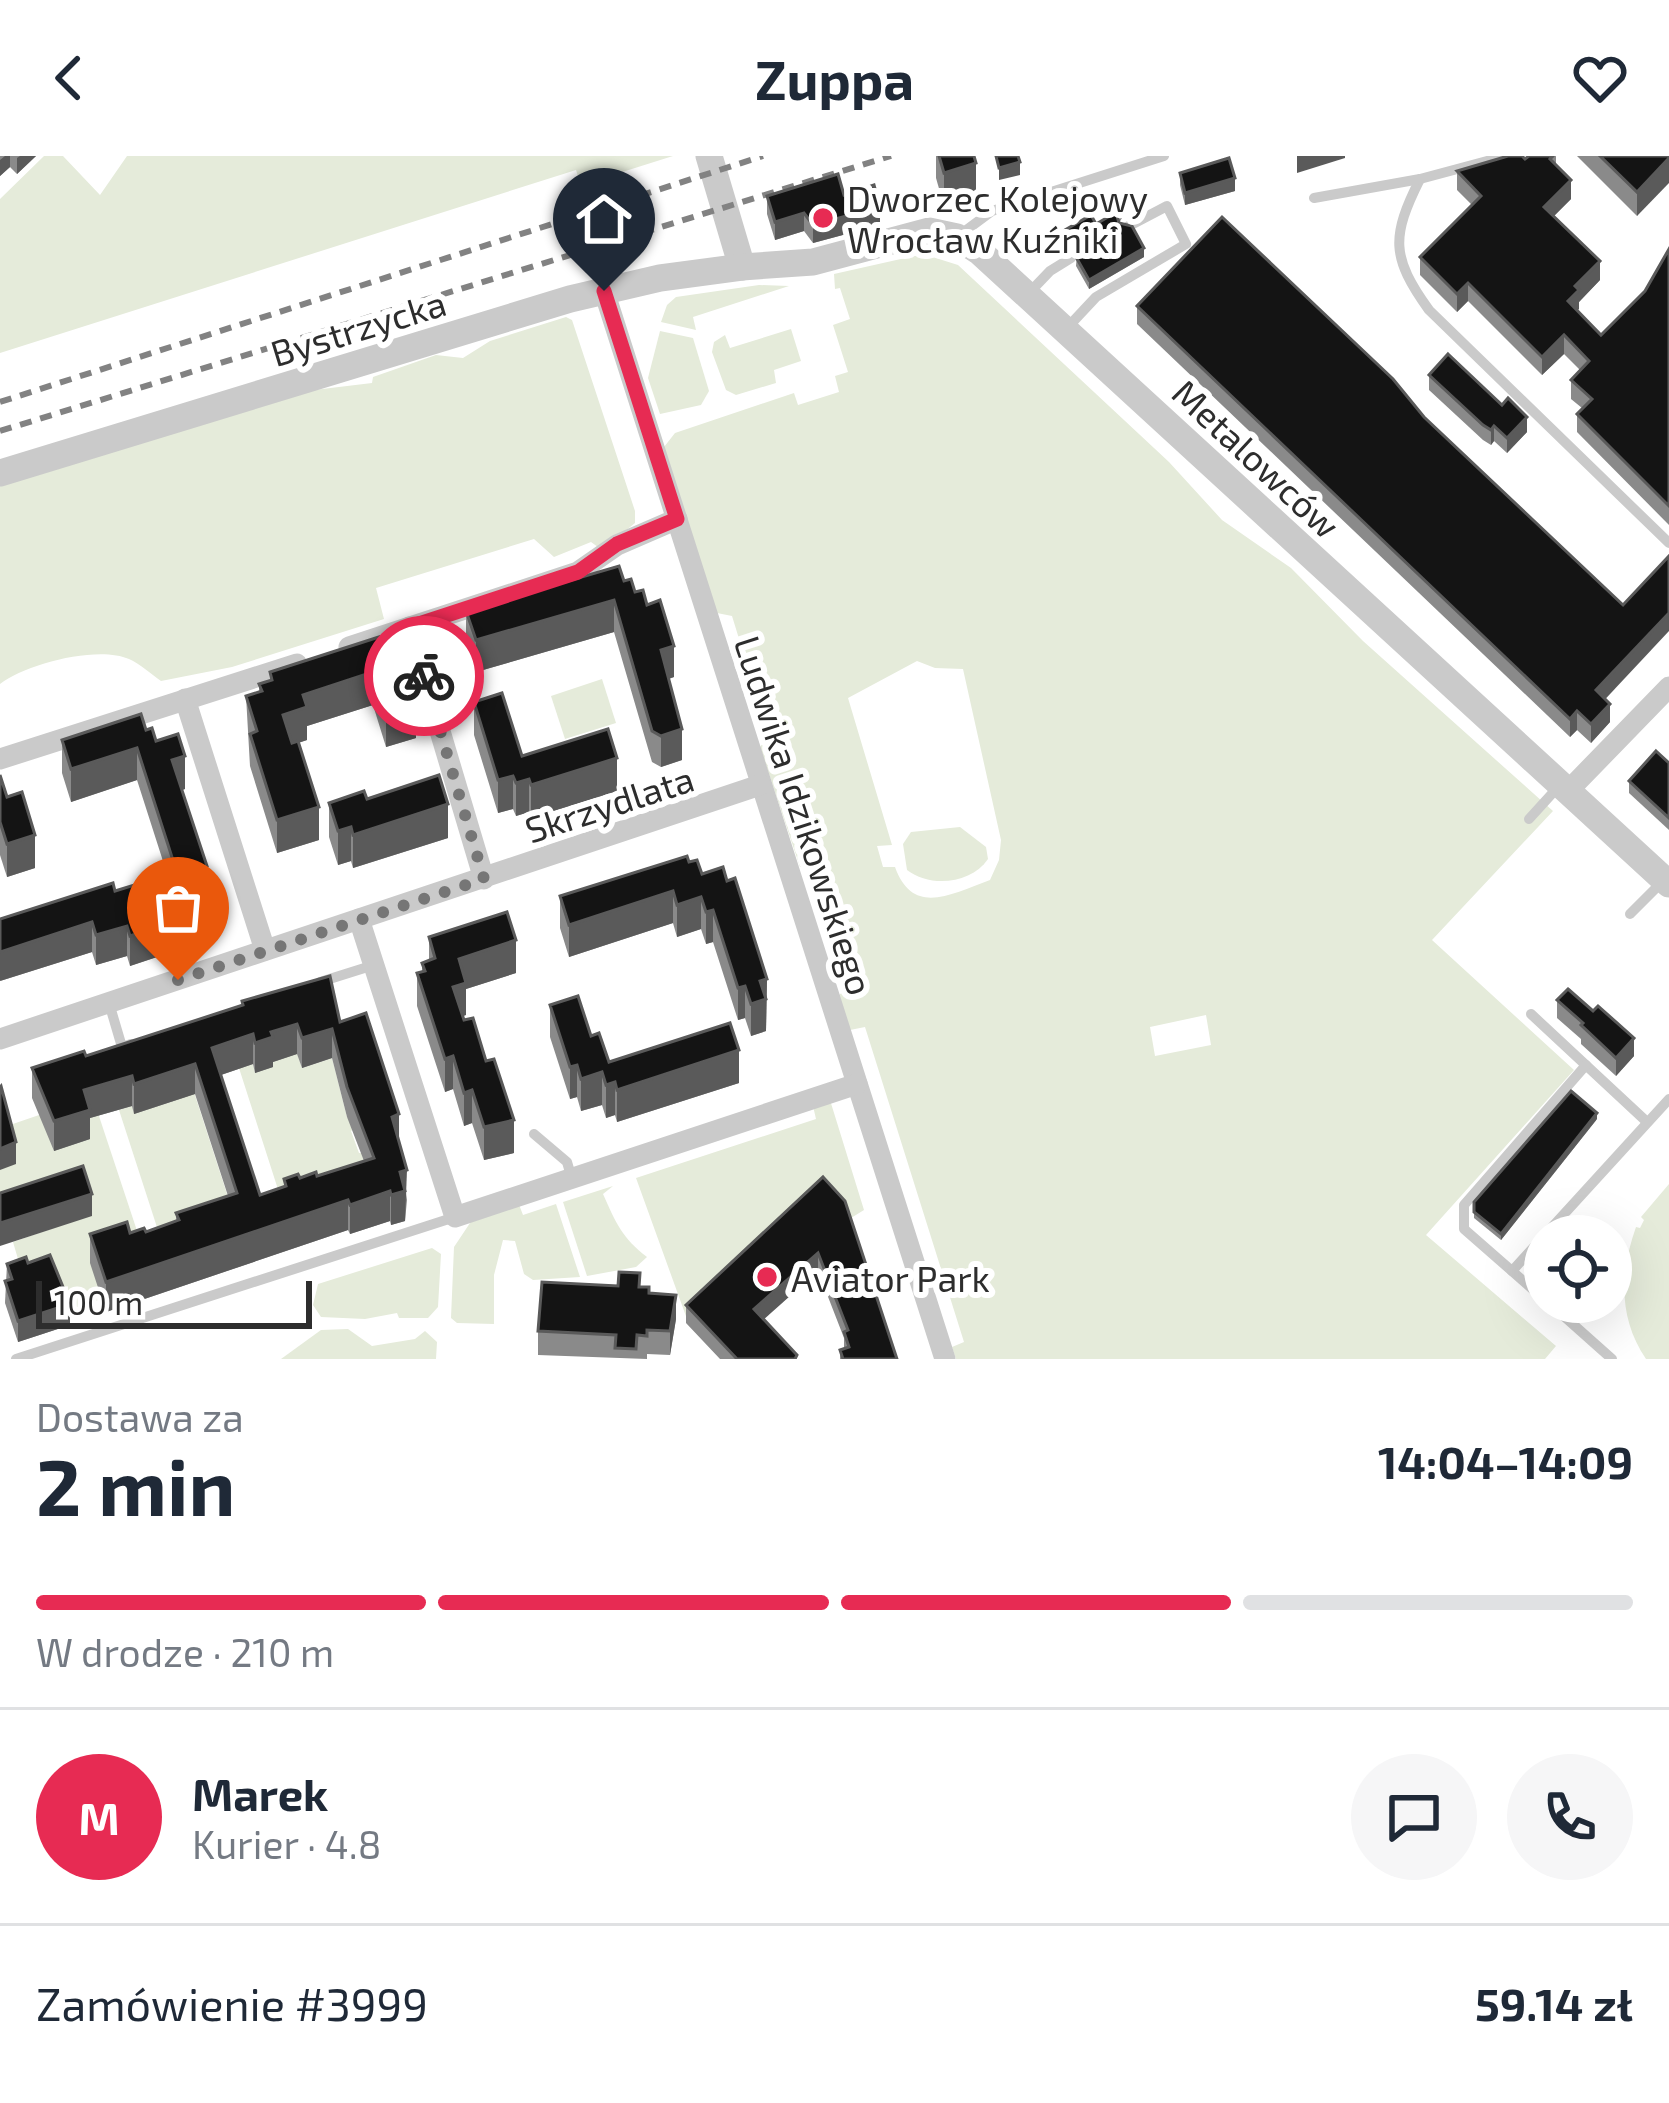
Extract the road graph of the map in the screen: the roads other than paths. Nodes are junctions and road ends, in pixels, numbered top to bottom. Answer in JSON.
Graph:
{"nodes":[{"id":1,"x":709,"y":156,"type":"edge"},
{"id":2,"x":1164,"y":156,"type":"edge"},
{"id":3,"x":1506,"y":156,"type":"edge"},
{"id":4,"x":1420,"y":179,"type":"junction"},
{"id":5,"x":1314,"y":198,"type":"dead end"},
{"id":6,"x":1127,"y":227,"type":"edge"},
{"id":7,"x":957,"y":237,"type":"junction"},
{"id":8,"x":1071,"y":258,"type":"edge"},
{"id":9,"x":742,"y":267,"type":"junction"},
{"id":10,"x":604,"y":291,"type":"junction"},
{"id":11,"x":1026,"y":295,"type":"junction"},
{"id":12,"x":1064,"y":330,"type":"junction"},
{"id":13,"x":0,"y":473,"type":"edge"},
{"id":14,"x":677,"y":519,"type":"junction"},
{"id":15,"x":1669,"y":543,"type":"edge"},
{"id":16,"x":410,"y":627,"type":"junction"},
{"id":17,"x":1669,"y":687,"type":"edge"},
{"id":18,"x":184,"y":699,"type":"junction"},
{"id":19,"x":0,"y":759,"type":"edge"},
{"id":20,"x":760,"y":784,"type":"junction"},
{"id":21,"x":1563,"y":788,"type":"junction"},
{"id":22,"x":1529,"y":819,"type":"dead end"},
{"id":23,"x":484,"y":879,"type":"junction"},
{"id":24,"x":1666,"y":882,"type":"edge"},
{"id":25,"x":1630,"y":914,"type":"dead end"},
{"id":26,"x":359,"y":919,"type":"junction"},
{"id":27,"x":265,"y":950,"type":"junction"},
{"id":28,"x":374,"y":965,"type":"junction"},
{"id":29,"x":307,"y":986,"type":"edge"},
{"id":30,"x":109,"y":1003,"type":"junction"},
{"id":31,"x":1531,"y":1014,"type":"dead end"},
{"id":32,"x":0,"y":1039,"type":"edge"},
{"id":33,"x":142,"y":1041,"type":"edge"},
{"id":34,"x":1586,"y":1065,"type":"junction"},
{"id":35,"x":856,"y":1084,"type":"junction"},
{"id":36,"x":1669,"y":1099,"type":"edge"},
{"id":37,"x":1647,"y":1122,"type":"junction"},
{"id":38,"x":534,"y":1134,"type":"dead end"},
{"id":39,"x":572,"y":1179,"type":"junction"},
{"id":40,"x":455,"y":1217,"type":"junction"},
{"id":41,"x":1512,"y":1270,"type":"junction"},
{"id":42,"x":1524,"y":1281,"type":"edge"},
{"id":43,"x":1571,"y":1323,"type":"edge"},
{"id":44,"x":16,"y":1359,"type":"edge"},
{"id":45,"x":945,"y":1359,"type":"edge"},
{"id":46,"x":1612,"y":1359,"type":"edge"}],
"edges":[{"from":1,"to":9,"type":"street"},
{"from":2,"to":7,"type":"lane"},
{"from":3,"to":4,"type":"lane"},
{"from":4,"to":5,"type":"lane"},
{"from":4,"to":15,"type":"lane"},
{"from":6,"to":12,"type":"lane"},
{"from":7,"to":9,"type":"street"},
{"from":7,"to":11,"type":"street","name":"Metalowców"},
{"from":8,"to":11,"type":"lane"},
{"from":9,"to":10,"type":"street","name":"Bystrzycka"},
{"from":10,"to":13,"type":"street","name":"Bystrzycka"},
{"from":10,"to":14,"type":"street","name":"Ludwika Idzikowskiego"},
{"from":11,"to":12,"type":"street","name":"Metalowców"},
{"from":12,"to":21,"type":"street","name":"Metalowców"},
{"from":14,"to":16,"type":"street"},
{"from":14,"to":20,"type":"street","name":"Ludwika Idzikowskiego"},
{"from":16,"to":18,"type":"street"},
{"from":16,"to":23,"type":"street"},
{"from":17,"to":21,"type":"street"},
{"from":18,"to":19,"type":"street"},
{"from":18,"to":27,"type":"street"},
{"from":20,"to":23,"type":"street","name":"Skrzydlata"},
{"from":20,"to":35,"type":"street","name":"Ludwika Idzikowskiego"},
{"from":21,"to":22,"type":"lane"},
{"from":21,"to":24,"type":"street","name":"Metalowców"},
{"from":23,"to":26,"type":"street","name":"Skrzydlata"},
{"from":24,"to":25,"type":"lane"},
{"from":26,"to":27,"type":"street","name":"Skrzydlata"},
{"from":26,"to":28,"type":"street"},
{"from":27,"to":30,"type":"street","name":"Skrzydlata"},
{"from":28,"to":29,"type":"lane"},
{"from":28,"to":40,"type":"street"},
{"from":30,"to":32,"type":"street","name":"Skrzydlata"},
{"from":30,"to":33,"type":"lane"},
{"from":31,"to":34,"type":"lane"},
{"from":34,"to":37,"type":"lane"},
{"from":34,"to":41,"type":"lane"},
{"from":35,"to":39,"type":"street"},
{"from":35,"to":45,"type":"street","name":"Ludwika Idzikowskiego"},
{"from":36,"to":37,"type":"lane"},
{"from":37,"to":41,"type":"lane"},
{"from":38,"to":39,"type":"lane"},
{"from":39,"to":40,"type":"street"},
{"from":40,"to":44,"type":"lane"},
{"from":41,"to":42,"type":"lane"},
{"from":43,"to":46,"type":"lane"}]}
